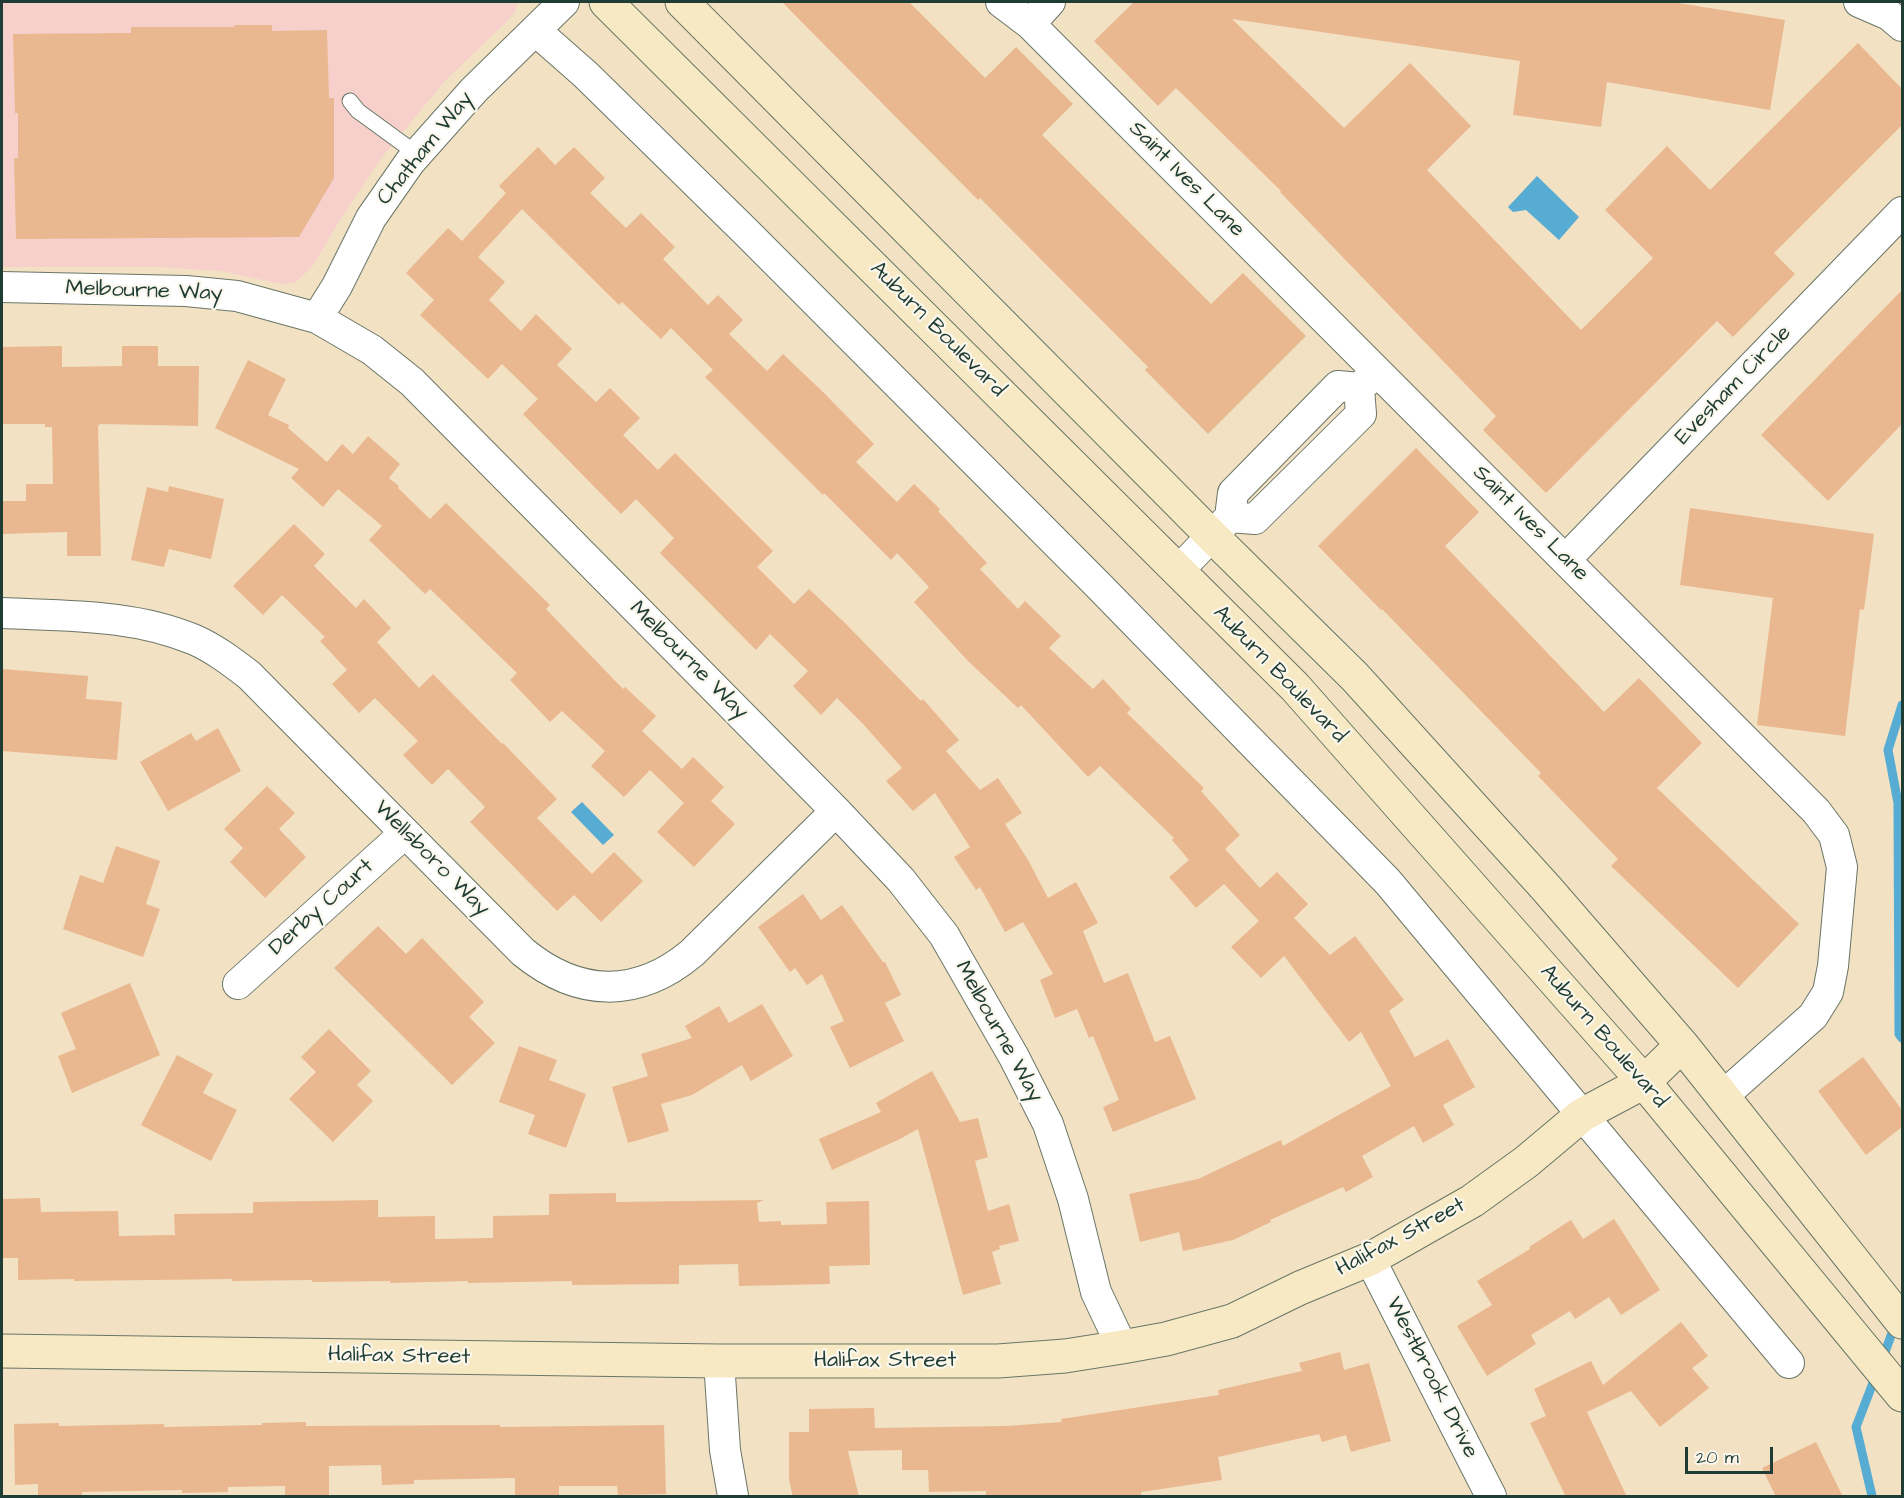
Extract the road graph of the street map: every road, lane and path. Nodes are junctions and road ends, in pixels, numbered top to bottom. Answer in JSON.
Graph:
{"nodes":[{"id":1,"x":564,"y":2,"type":"edge"},
{"id":2,"x":606,"y":2,"type":"edge"},
{"id":3,"x":681,"y":2,"type":"edge"},
{"id":4,"x":1001,"y":2,"type":"edge"},
{"id":5,"x":1050,"y":2,"type":"edge"},
{"id":6,"x":1859,"y":2,"type":"edge"},
{"id":7,"x":1030,"y":24,"type":"junction"},
{"id":8,"x":1902,"y":26,"type":"edge"},
{"id":9,"x":536,"y":31,"type":"junction"},
{"id":10,"x":350,"y":101,"type":"dead end"},
{"id":11,"x":417,"y":154,"type":"junction"},
{"id":12,"x":1902,"y":212,"type":"edge"},
{"id":13,"x":2,"y":286,"type":"edge"},
{"id":14,"x":317,"y":318,"type":"junction"},
{"id":15,"x":1368,"y":380,"type":"junction"},
{"id":16,"x":1221,"y":527,"type":"junction"},
{"id":17,"x":1566,"y":559,"type":"junction"},
{"id":18,"x":1178,"y":571,"type":"junction"},
{"id":19,"x":2,"y":614,"type":"edge"},
{"id":20,"x":836,"y":811,"type":"junction"},
{"id":21,"x":405,"y":833,"type":"junction"},
{"id":22,"x":238,"y":984,"type":"dead end"},
{"id":23,"x":1682,"y":1045,"type":"junction"},
{"id":24,"x":1644,"y":1083,"type":"junction"},
{"id":25,"x":1723,"y":1096,"type":"junction"},
{"id":26,"x":1582,"y":1115,"type":"junction"},
{"id":27,"x":1370,"y":1259,"type":"junction"},
{"id":28,"x":1894,"y":1311,"type":"edge"},
{"id":29,"x":1122,"y":1347,"type":"junction"},
{"id":30,"x":2,"y":1352,"type":"edge"},
{"id":31,"x":719,"y":1360,"type":"junction"},
{"id":32,"x":1789,"y":1363,"type":"dead end"},
{"id":33,"x":1898,"y":1389,"type":"edge"},
{"id":34,"x":733,"y":1497,"type":"edge"},
{"id":35,"x":1491,"y":1497,"type":"edge"}],
"edges":[{"from":1,"to":9,"type":"street","name":"Chatham Way"},
{"from":2,"to":18,"type":"main road","name":"Auburn Boulevard"},
{"from":3,"to":16,"type":"main road"},
{"from":4,"to":7,"type":"street","name":"Saint Ives Lane"},
{"from":5,"to":7,"type":"street"},
{"from":6,"to":8,"type":"street"},
{"from":7,"to":15,"type":"street","name":"Saint Ives Lane"},
{"from":9,"to":11,"type":"street","name":"Chatham Way"},
{"from":9,"to":26,"type":"street"},
{"from":10,"to":11,"type":"lane"},
{"from":11,"to":14,"type":"street","name":"Chatham Way"},
{"from":12,"to":17,"type":"street","name":"Evesham Circle"},
{"from":13,"to":14,"type":"street","name":"Melbourne Way"},
{"from":14,"to":20,"type":"street","name":"Melbourne Way"},
{"from":15,"to":16,"type":"street"},
{"from":15,"to":17,"type":"street","name":"Saint Ives Lane"},
{"from":16,"to":18,"type":"street"},
{"from":16,"to":23,"type":"main road"},
{"from":17,"to":25,"type":"street","name":"Saint Ives Lane"},
{"from":18,"to":24,"type":"main road","name":"Auburn Boulevard"},
{"from":19,"to":21,"type":"street","name":"Wellsboro Way"},
{"from":20,"to":21,"type":"street","name":"Wellsboro Way"},
{"from":20,"to":29,"type":"street","name":"Melbourne Way"},
{"from":21,"to":22,"type":"street","name":"Derby Court"},
{"from":23,"to":24,"type":"main road","name":"Halifax Street"},
{"from":23,"to":25,"type":"main road"},
{"from":24,"to":26,"type":"main road","name":"Halifax Street"},
{"from":24,"to":33,"type":"main road","name":"Auburn Boulevard"},
{"from":25,"to":28,"type":"main road"},
{"from":26,"to":27,"type":"main road","name":"Halifax Street"},
{"from":26,"to":32,"type":"street"},
{"from":27,"to":29,"type":"main road","name":"Halifax Street"},
{"from":27,"to":35,"type":"street","name":"Westbrook Drive"},
{"from":29,"to":31,"type":"main road","name":"Halifax Street"},
{"from":30,"to":31,"type":"main road","name":"Halifax Street"},
{"from":31,"to":34,"type":"street"}]}
